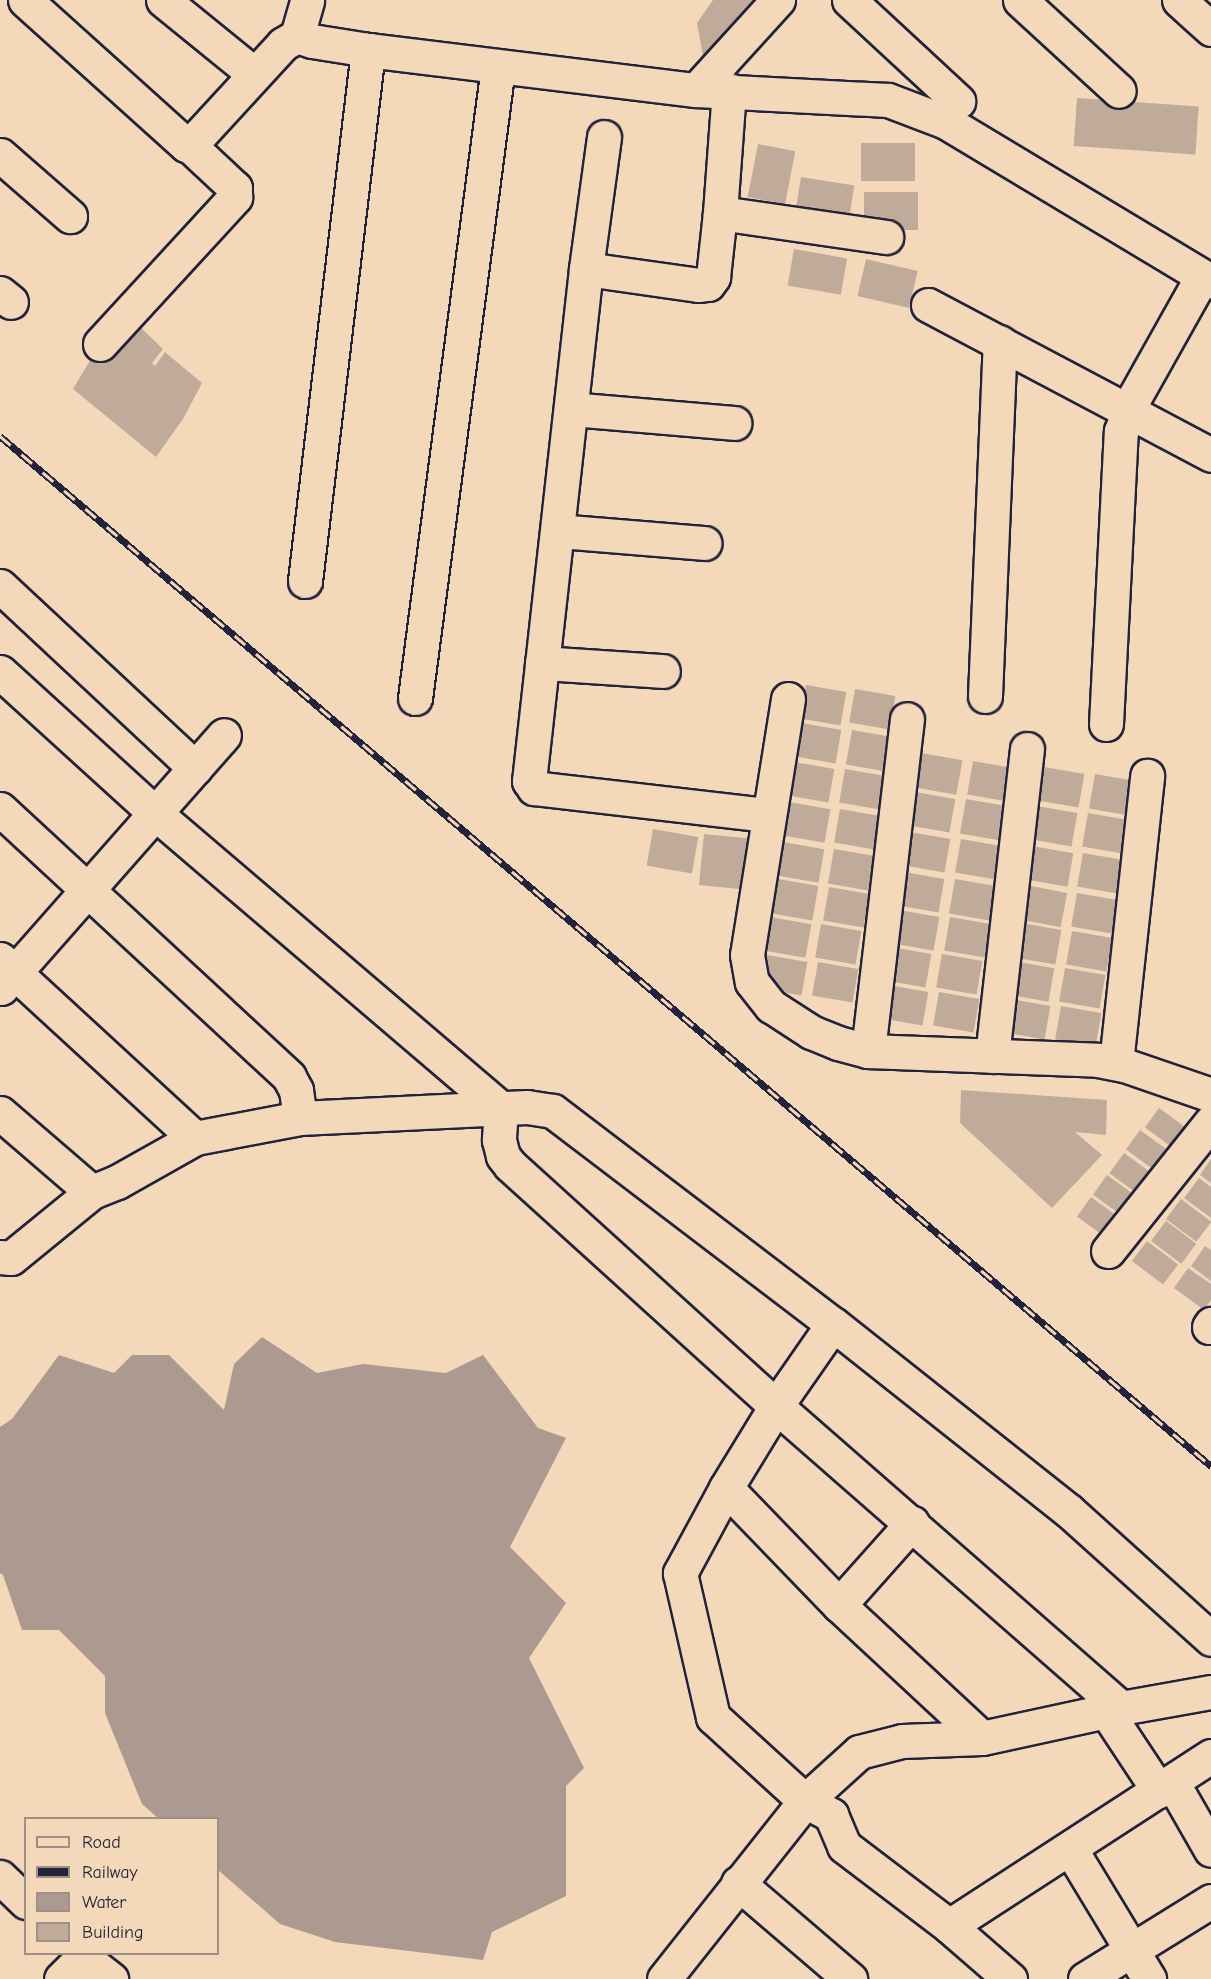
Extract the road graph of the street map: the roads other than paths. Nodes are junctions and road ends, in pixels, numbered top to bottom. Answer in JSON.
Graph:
{"nodes":[{"id":1,"x":25,"y":0,"type":"edge"},
{"id":2,"x":163,"y":0,"type":"edge"},
{"id":3,"x":307,"y":0,"type":"edge"},
{"id":4,"x":778,"y":0,"type":"edge"},
{"id":5,"x":849,"y":0,"type":"edge"},
{"id":6,"x":1020,"y":0,"type":"edge"},
{"id":7,"x":1179,"y":0,"type":"edge"},
{"id":8,"x":1211,"y":29,"type":"edge"},
{"id":9,"x":297,"y":36,"type":"junction"},
{"id":10,"x":368,"y":50,"type":"junction"},
{"id":11,"x":498,"y":67,"type":"junction"},
{"id":12,"x":254,"y":74,"type":"junction"},
{"id":13,"x":696,"y":90,"type":"junction"},
{"id":14,"x":729,"y":90,"type":"junction"},
{"id":15,"x":1119,"y":91,"type":"dead end"},
{"id":16,"x":958,"y":101,"type":"dead end"},
{"id":17,"x":604,"y":137,"type":"dead end"},
{"id":18,"x":189,"y":145,"type":"junction"},
{"id":19,"x":0,"y":155,"type":"edge"},
{"id":20,"x":720,"y":213,"type":"junction"},
{"id":21,"x":70,"y":216,"type":"dead end"},
{"id":22,"x":886,"y":237,"type":"dead end"},
{"id":23,"x":586,"y":269,"type":"junction"},
{"id":24,"x":1207,"y":279,"type":"edge"},
{"id":25,"x":927,"y":305,"type":"dead end"},
{"id":26,"x":1000,"y":342,"type":"junction"},
{"id":27,"x":100,"y":345,"type":"dead end"},
{"id":28,"x":571,"y":409,"type":"junction"},
{"id":29,"x":1129,"y":411,"type":"junction"},
{"id":30,"x":734,"y":423,"type":"dead end"},
{"id":31,"x":1211,"y":456,"type":"edge"},
{"id":32,"x":558,"y":531,"type":"junction"},
{"id":33,"x":705,"y":543,"type":"dead end"},
{"id":34,"x":305,"y":581,"type":"dead end"},
{"id":35,"x":0,"y":586,"type":"edge"},
{"id":36,"x":542,"y":663,"type":"junction"},
{"id":37,"x":663,"y":671,"type":"dead end"},
{"id":38,"x":0,"y":672,"type":"edge"},
{"id":39,"x":985,"y":696,"type":"dead end"},
{"id":40,"x":415,"y":698,"type":"dead end"},
{"id":41,"x":788,"y":699,"type":"dead end"},
{"id":42,"x":907,"y":719,"type":"dead end"},
{"id":43,"x":1106,"y":724,"type":"dead end"},
{"id":44,"x":224,"y":735,"type":"dead end"},
{"id":45,"x":1027,"y":749,"type":"dead end"},
{"id":46,"x":195,"y":768,"type":"junction"},
{"id":47,"x":1148,"y":776,"type":"dead end"},
{"id":48,"x":0,"y":809,"type":"edge"},
{"id":49,"x":155,"y":813,"type":"junction"},
{"id":50,"x":768,"y":815,"type":"junction"},
{"id":51,"x":88,"y":889,"type":"junction"},
{"id":52,"x":5,"y":973,"type":"edge"},
{"id":53,"x":868,"y":1051,"type":"junction"},
{"id":54,"x":992,"y":1056,"type":"junction"},
{"id":55,"x":1116,"y":1063,"type":"junction"},
{"id":56,"x":1211,"y":1095,"type":"edge"},
{"id":57,"x":501,"y":1109,"type":"junction"},
{"id":58,"x":0,"y":1113,"type":"edge"},
{"id":59,"x":300,"y":1118,"type":"junction"},
{"id":60,"x":1211,"y":1122,"type":"edge"},
{"id":61,"x":195,"y":1137,"type":"junction"},
{"id":62,"x":92,"y":1192,"type":"junction"},
{"id":63,"x":1107,"y":1251,"type":"dead end"},
{"id":64,"x":0,"y":1257,"type":"edge"},
{"id":65,"x":833,"y":1324,"type":"junction"},
{"id":66,"x":776,"y":1406,"type":"junction"},
{"id":67,"x":726,"y":1488,"type":"junction"},
{"id":68,"x":912,"y":1523,"type":"junction"},
{"id":69,"x":839,"y":1605,"type":"junction"},
{"id":70,"x":1211,"y":1639,"type":"edge"},
{"id":71,"x":1211,"y":1692,"type":"edge"},
{"id":72,"x":1114,"y":1709,"type":"junction"},
{"id":73,"x":982,"y":1738,"type":"junction"},
{"id":74,"x":1211,"y":1756,"type":"edge"},
{"id":75,"x":1165,"y":1787,"type":"junction"},
{"id":76,"x":805,"y":1801,"type":"junction"},
{"id":77,"x":1071,"y":1850,"type":"junction"},
{"id":78,"x":1211,"y":1850,"type":"edge"},
{"id":79,"x":0,"y":1877,"type":"edge"},
{"id":80,"x":738,"y":1883,"type":"junction"},
{"id":81,"x":24,"y":1900,"type":"edge"},
{"id":82,"x":1211,"y":1901,"type":"edge"},
{"id":83,"x":949,"y":1926,"type":"junction"},
{"id":84,"x":1130,"y":1951,"type":"junction"},
{"id":85,"x":74,"y":1963,"type":"edge"},
{"id":86,"x":679,"y":1973,"type":"edge"},
{"id":87,"x":111,"y":1979,"type":"edge"},
{"id":88,"x":849,"y":1979,"type":"edge"},
{"id":89,"x":1010,"y":1979,"type":"edge"},
{"id":90,"x":1085,"y":1979,"type":"edge"},
{"id":91,"x":1149,"y":1979,"type":"edge"}],
"edges":[{"from":1,"to":18,"type":"street"},
{"from":2,"to":12,"type":"street"},
{"from":3,"to":9,"type":"street"},
{"from":4,"to":13,"type":"street"},
{"from":5,"to":16,"type":"street"},
{"from":6,"to":15,"type":"street"},
{"from":7,"to":8,"type":"street"},
{"from":9,"to":10,"type":"street"},
{"from":9,"to":12,"type":"street"},
{"from":10,"to":11,"type":"street"},
{"from":10,"to":34,"type":"street"},
{"from":11,"to":13,"type":"street"},
{"from":11,"to":40,"type":"street"},
{"from":12,"to":18,"type":"street"},
{"from":13,"to":14,"type":"street"},
{"from":14,"to":20,"type":"street"},
{"from":14,"to":24,"type":"street"},
{"from":17,"to":23,"type":"street"},
{"from":18,"to":27,"type":"street"},
{"from":19,"to":21,"type":"street"},
{"from":20,"to":22,"type":"street"},
{"from":20,"to":23,"type":"street"},
{"from":23,"to":28,"type":"street"},
{"from":24,"to":29,"type":"street"},
{"from":25,"to":26,"type":"street"},
{"from":26,"to":29,"type":"street"},
{"from":26,"to":39,"type":"street"},
{"from":28,"to":30,"type":"street"},
{"from":28,"to":32,"type":"street"},
{"from":29,"to":31,"type":"street"},
{"from":29,"to":43,"type":"street"},
{"from":32,"to":33,"type":"street"},
{"from":32,"to":36,"type":"street"},
{"from":35,"to":46,"type":"street"},
{"from":36,"to":37,"type":"street"},
{"from":36,"to":50,"type":"street"},
{"from":38,"to":49,"type":"street"},
{"from":41,"to":50,"type":"street"},
{"from":42,"to":53,"type":"street"},
{"from":44,"to":46,"type":"street"},
{"from":45,"to":54,"type":"street"},
{"from":46,"to":49,"type":"street"},
{"from":47,"to":55,"type":"street"},
{"from":48,"to":51,"type":"street"},
{"from":49,"to":51,"type":"street"},
{"from":49,"to":57,"type":"street"},
{"from":50,"to":53,"type":"street"},
{"from":51,"to":52,"type":"street"},
{"from":51,"to":59,"type":"street"},
{"from":52,"to":61,"type":"street"},
{"from":53,"to":54,"type":"street"},
{"from":54,"to":55,"type":"street"},
{"from":55,"to":56,"type":"street"},
{"from":57,"to":59,"type":"street"},
{"from":57,"to":65,"type":"street"},
{"from":57,"to":66,"type":"street"},
{"from":58,"to":62,"type":"street"},
{"from":59,"to":61,"type":"street"},
{"from":60,"to":63,"type":"street"},
{"from":61,"to":62,"type":"street"},
{"from":62,"to":64,"type":"street"},
{"from":65,"to":66,"type":"street"},
{"from":65,"to":70,"type":"street"},
{"from":66,"to":67,"type":"street"},
{"from":66,"to":68,"type":"street"},
{"from":67,"to":69,"type":"street"},
{"from":67,"to":76,"type":"street"},
{"from":68,"to":69,"type":"street"},
{"from":68,"to":72,"type":"street"},
{"from":69,"to":73,"type":"street"},
{"from":71,"to":72,"type":"street"},
{"from":72,"to":73,"type":"street"},
{"from":72,"to":75,"type":"street"},
{"from":73,"to":76,"type":"street"},
{"from":74,"to":75,"type":"street"},
{"from":75,"to":77,"type":"street"},
{"from":75,"to":78,"type":"street"},
{"from":76,"to":80,"type":"street"},
{"from":76,"to":83,"type":"street"},
{"from":77,"to":83,"type":"street"},
{"from":77,"to":84,"type":"street"},
{"from":79,"to":81,"type":"street"},
{"from":80,"to":86,"type":"street"},
{"from":80,"to":88,"type":"street"},
{"from":82,"to":84,"type":"street"},
{"from":83,"to":89,"type":"street"},
{"from":84,"to":90,"type":"street"},
{"from":84,"to":91,"type":"street"},
{"from":85,"to":87,"type":"street"}]}
